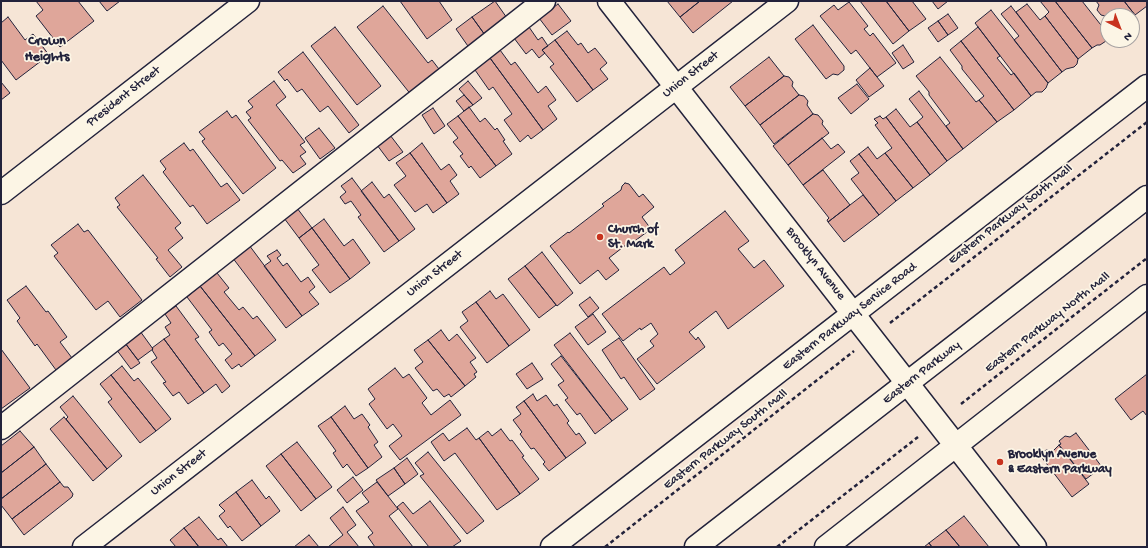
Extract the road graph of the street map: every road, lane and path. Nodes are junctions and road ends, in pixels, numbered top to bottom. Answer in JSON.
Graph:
{"nodes":[{"id":1,"x":248,"y":1,"type":"edge"},
{"id":2,"x":544,"y":1,"type":"edge"},
{"id":3,"x":609,"y":1,"type":"edge"},
{"id":4,"x":786,"y":1,"type":"edge"},
{"id":5,"x":1147,"y":86,"type":"edge"},
{"id":6,"x":676,"y":88,"type":"junction"},
{"id":7,"x":1147,"y":122,"type":"edge"},
{"id":8,"x":1,"y":193,"type":"edge"},
{"id":9,"x":1147,"y":197,"type":"edge"},
{"id":10,"x":1147,"y":258,"type":"edge"},
{"id":11,"x":1147,"y":296,"type":"edge"},
{"id":12,"x":854,"y":314,"type":"junction"},
{"id":13,"x":888,"y":324,"type":"dead end"},
{"id":14,"x":858,"y":348,"type":"dead end"},
{"id":15,"x":908,"y":384,"type":"junction"},
{"id":16,"x":961,"y":404,"type":"dead end"},
{"id":17,"x":1,"y":428,"type":"edge"},
{"id":18,"x":918,"y":437,"type":"dead end"},
{"id":19,"x":956,"y":446,"type":"junction"},
{"id":20,"x":84,"y":547,"type":"edge"},
{"id":21,"x":552,"y":547,"type":"edge"},
{"id":22,"x":605,"y":547,"type":"edge"},
{"id":23,"x":696,"y":547,"type":"edge"},
{"id":24,"x":776,"y":547,"type":"edge"},
{"id":25,"x":826,"y":547,"type":"edge"},
{"id":26,"x":1035,"y":547,"type":"edge"}],
"edges":[{"from":1,"to":8,"type":"street","name":"President Street"},
{"from":2,"to":17,"type":"street"},
{"from":3,"to":6,"type":"street","name":"Brooklyn Avenue"},
{"from":4,"to":6,"type":"street","name":"Union Street"},
{"from":5,"to":12,"type":"street","name":"Eastern Parkway Service Road"},
{"from":6,"to":12,"type":"street","name":"Brooklyn Avenue"},
{"from":6,"to":20,"type":"street","name":"Union Street"},
{"from":7,"to":13,"type":"path","name":"Eastern Parkway South Mall"},
{"from":9,"to":15,"type":"street","name":"Eastern Parkway"},
{"from":10,"to":16,"type":"path","name":"Eastern Parkway North Mall"},
{"from":11,"to":19,"type":"street"},
{"from":12,"to":15,"type":"street","name":"Brooklyn Avenue"},
{"from":12,"to":21,"type":"street","name":"Eastern Parkway Service Road"},
{"from":14,"to":22,"type":"path","name":"Eastern Parkway South Mall"},
{"from":15,"to":19,"type":"street","name":"Brooklyn Avenue"},
{"from":15,"to":23,"type":"street","name":"Eastern Parkway"},
{"from":18,"to":24,"type":"path"},
{"from":19,"to":25,"type":"street"},
{"from":19,"to":26,"type":"street","name":"Brooklyn Avenue"}]}
